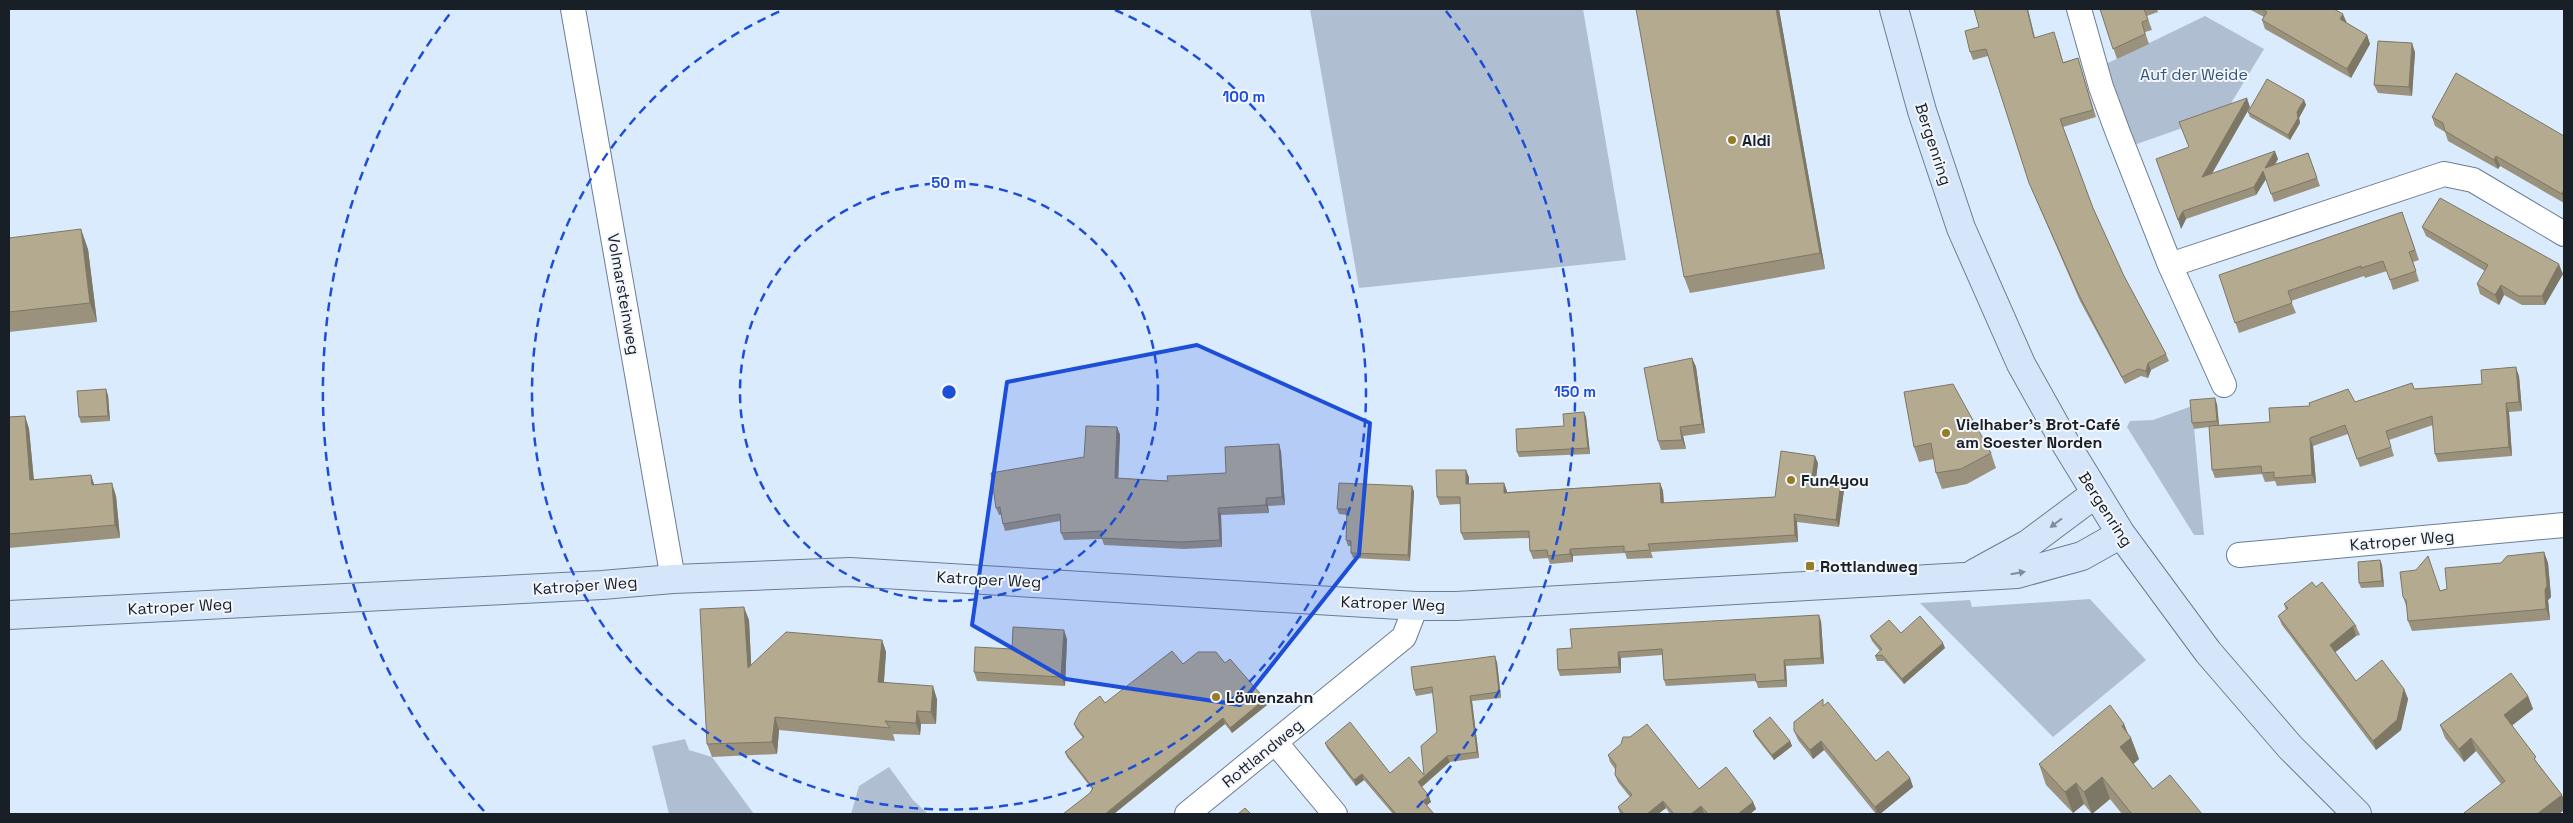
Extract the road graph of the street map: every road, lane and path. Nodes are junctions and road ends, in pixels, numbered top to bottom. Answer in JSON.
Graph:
{"nodes":[{"id":1,"x":573,"y":9,"type":"edge"},
{"id":2,"x":1894,"y":9,"type":"edge"},
{"id":3,"x":2079,"y":9,"type":"edge"},
{"id":4,"x":2564,"y":234,"type":"edge"},
{"id":5,"x":2170,"y":265,"type":"junction"},
{"id":6,"x":2224,"y":385,"type":"dead end"},
{"id":7,"x":2095,"y":494,"type":"junction"},
{"id":8,"x":2564,"y":525,"type":"edge"},
{"id":9,"x":2121,"y":534,"type":"junction"},
{"id":10,"x":2239,"y":555,"type":"dead end"},
{"id":11,"x":1969,"y":576,"type":"junction"},
{"id":12,"x":674,"y":579,"type":"junction"},
{"id":13,"x":1416,"y":606,"type":"junction"},
{"id":14,"x":9,"y":615,"type":"edge"},
{"id":15,"x":1275,"y":742,"type":"junction"},
{"id":16,"x":1187,"y":814,"type":"edge"},
{"id":17,"x":1335,"y":814,"type":"edge"},
{"id":18,"x":2357,"y":814,"type":"edge"}],
"edges":[{"from":1,"to":12,"type":"street","name":"Volmarsteinweg"},
{"from":2,"to":7,"type":"street","name":"Bergenring"},
{"from":3,"to":5,"type":"street"},
{"from":4,"to":5,"type":"street"},
{"from":5,"to":6,"type":"street"},
{"from":7,"to":9,"type":"street","name":"Bergenring"},
{"from":7,"to":11,"type":"street","name":"Katroper Weg","one_way":true},
{"from":8,"to":10,"type":"street","name":"Katroper Weg"},
{"from":11,"to":9,"type":"street","name":"Katroper Weg","one_way":true},
{"from":9,"to":18,"type":"street","name":"Bergenring"},
{"from":11,"to":13,"type":"street","name":"Katroper Weg"},
{"from":12,"to":13,"type":"street","name":"Katroper Weg"},
{"from":12,"to":14,"type":"street","name":"Katroper Weg"},
{"from":13,"to":15,"type":"street","name":"Rottlandweg"},
{"from":15,"to":16,"type":"street","name":"Rottlandweg"},
{"from":15,"to":17,"type":"street"}]}
